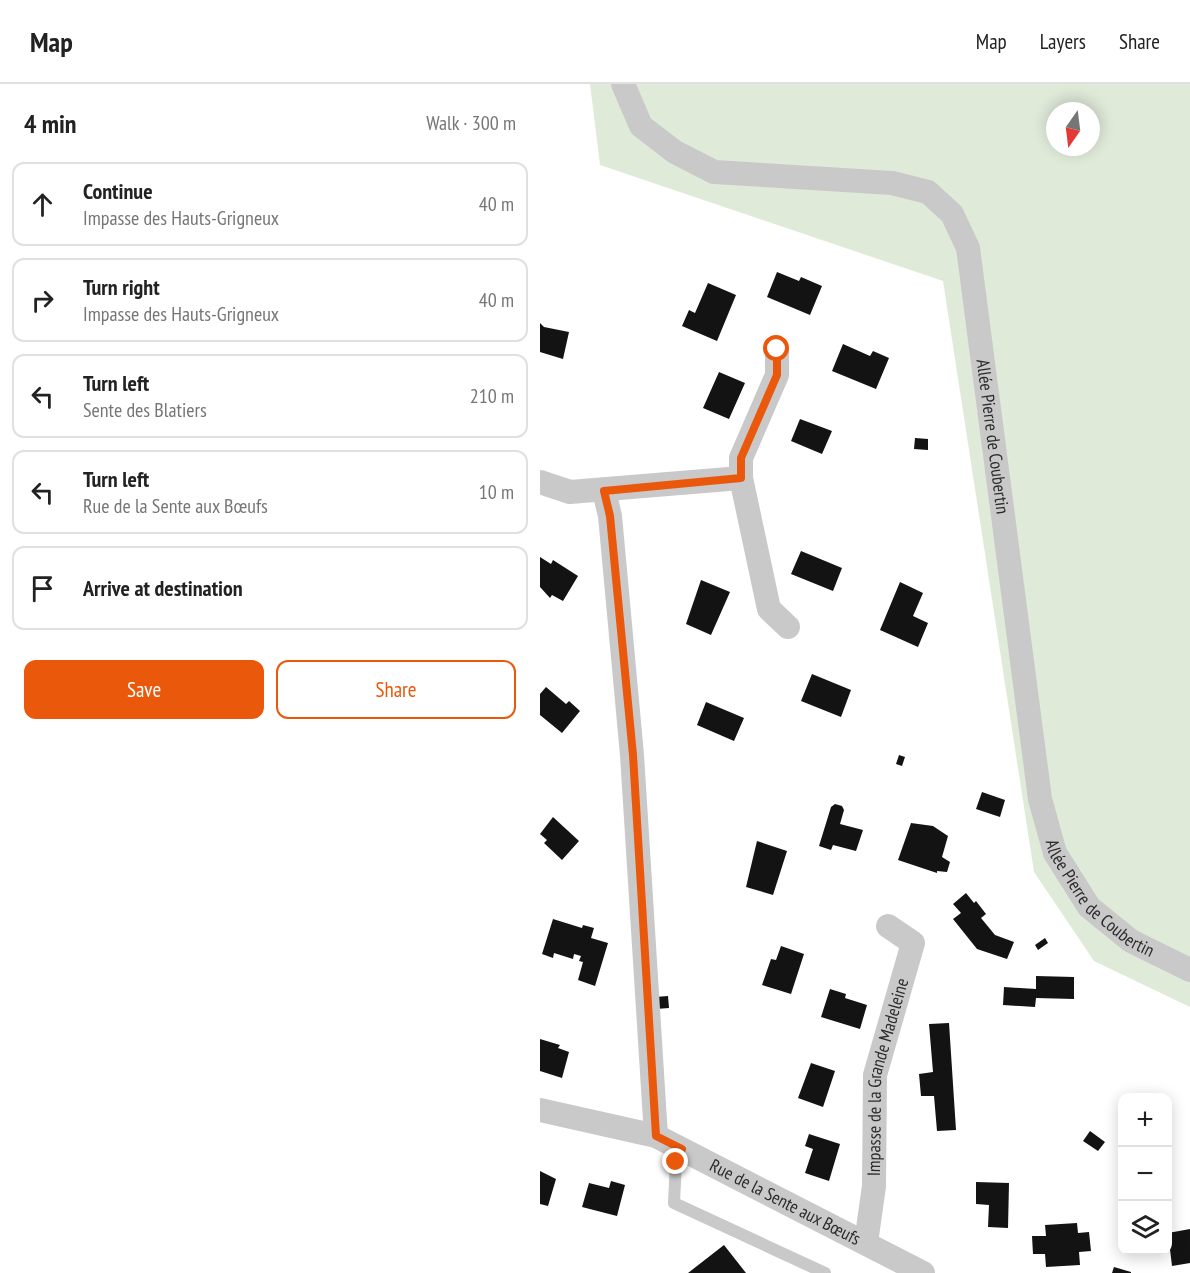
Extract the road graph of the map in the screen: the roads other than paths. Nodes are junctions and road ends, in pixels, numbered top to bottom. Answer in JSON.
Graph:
{"nodes":[{"id":1,"x":623,"y":84,"type":"edge"},
{"id":2,"x":777,"y":349,"type":"dead end"},
{"id":3,"x":741,"y":478,"type":"junction"},
{"id":4,"x":540,"y":482,"type":"edge"},
{"id":5,"x":604,"y":491,"type":"junction"},
{"id":6,"x":788,"y":627,"type":"dead end"},
{"id":7,"x":888,"y":926,"type":"dead end"},
{"id":8,"x":1190,"y":970,"type":"edge"},
{"id":9,"x":540,"y":1110,"type":"edge"},
{"id":10,"x":656,"y":1136,"type":"junction"},
{"id":11,"x":682,"y":1149,"type":"junction"},
{"id":12,"x":866,"y":1244,"type":"junction"},
{"id":13,"x":825,"y":1273,"type":"edge"},
{"id":14,"x":923,"y":1273,"type":"edge"}],
"edges":[{"from":1,"to":8,"type":"street","name":"Allée Pierre de Coubertin"},
{"from":2,"to":3,"type":"street"},
{"from":3,"to":5,"type":"street"},
{"from":3,"to":6,"type":"street"},
{"from":4,"to":5,"type":"street"},
{"from":5,"to":10,"type":"street"},
{"from":7,"to":12,"type":"street","name":"Impasse de la Grande Madeleine"},
{"from":9,"to":10,"type":"street","name":"Rue de la Sente aux Bœufs"},
{"from":10,"to":11,"type":"street","name":"Rue de la Sente aux Bœufs"},
{"from":11,"to":12,"type":"street","name":"Rue de la Sente aux Bœufs"},
{"from":11,"to":13,"type":"lane"},
{"from":12,"to":14,"type":"street","name":"Rue de la Sente aux Bœufs"}]}
